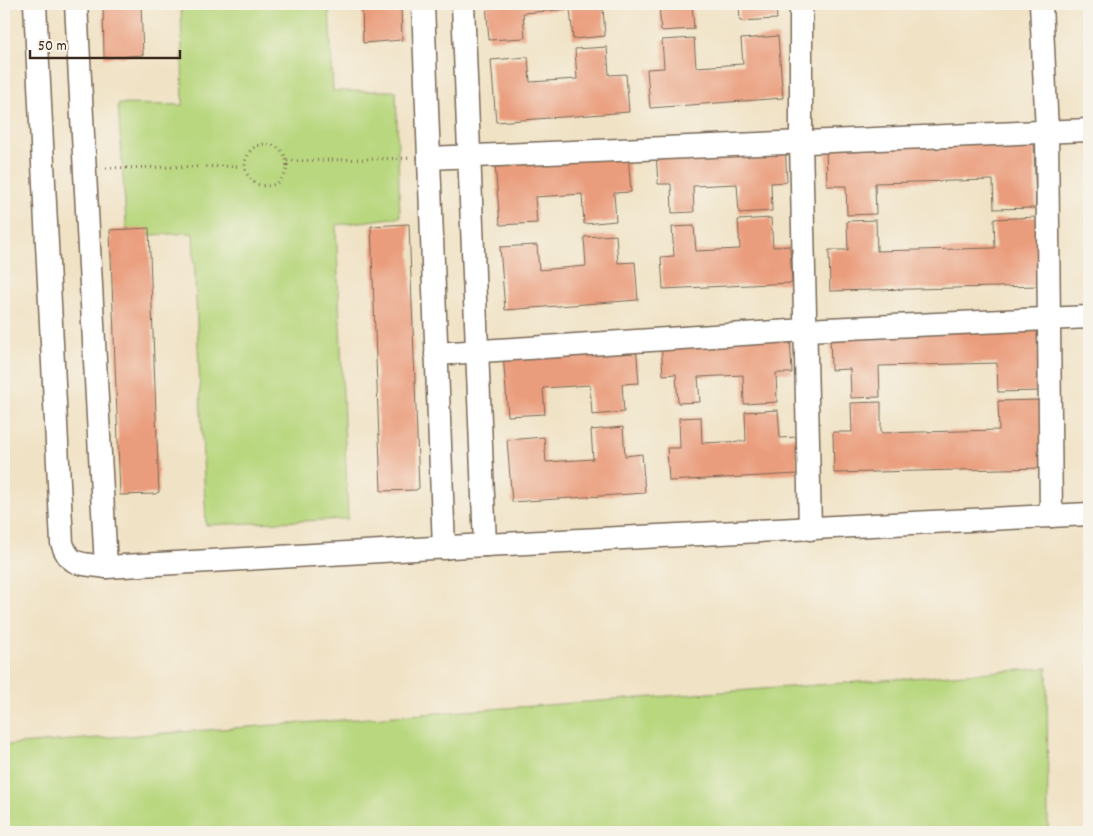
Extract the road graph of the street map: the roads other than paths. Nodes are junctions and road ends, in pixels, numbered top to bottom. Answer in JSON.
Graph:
{"nodes":[{"id":1,"x":35,"y":4,"type":"edge"},
{"id":2,"x":76,"y":4,"type":"edge"},
{"id":3,"x":423,"y":4,"type":"edge"},
{"id":4,"x":463,"y":4,"type":"edge"},
{"id":5,"x":801,"y":4,"type":"edge"},
{"id":6,"x":1041,"y":4,"type":"edge"},
{"id":7,"x":1089,"y":130,"type":"edge"},
{"id":8,"x":1047,"y":132,"type":"junction"},
{"id":9,"x":801,"y":142,"type":"junction"},
{"id":10,"x":470,"y":157,"type":"junction"},
{"id":11,"x":429,"y":158,"type":"junction"},
{"id":12,"x":1089,"y":317,"type":"edge"},
{"id":13,"x":1049,"y":319,"type":"junction"},
{"id":14,"x":805,"y":330,"type":"junction"},
{"id":15,"x":476,"y":350,"type":"junction"},
{"id":16,"x":436,"y":354,"type":"junction"},
{"id":17,"x":1089,"y":514,"type":"edge"},
{"id":18,"x":1051,"y":516,"type":"junction"},
{"id":19,"x":810,"y":529,"type":"junction"},
{"id":20,"x":485,"y":545,"type":"junction"},
{"id":21,"x":444,"y":548,"type":"junction"},
{"id":22,"x":106,"y":567,"type":"junction"}],
"edges":[{"from":1,"to":22,"type":"street"},
{"from":2,"to":22,"type":"street"},
{"from":3,"to":11,"type":"street"},
{"from":4,"to":10,"type":"street"},
{"from":5,"to":9,"type":"street"},
{"from":6,"to":8,"type":"street"},
{"from":7,"to":8,"type":"street"},
{"from":8,"to":9,"type":"street"},
{"from":8,"to":13,"type":"street"},
{"from":9,"to":10,"type":"street"},
{"from":9,"to":14,"type":"street"},
{"from":10,"to":11,"type":"street"},
{"from":10,"to":15,"type":"street"},
{"from":11,"to":16,"type":"street"},
{"from":12,"to":13,"type":"street"},
{"from":13,"to":14,"type":"street"},
{"from":13,"to":18,"type":"street"},
{"from":14,"to":15,"type":"street"},
{"from":14,"to":19,"type":"street"},
{"from":15,"to":16,"type":"street"},
{"from":15,"to":20,"type":"street"},
{"from":16,"to":21,"type":"street"},
{"from":17,"to":18,"type":"street"},
{"from":18,"to":19,"type":"street"},
{"from":19,"to":20,"type":"street"},
{"from":20,"to":21,"type":"street"},
{"from":21,"to":22,"type":"street"}]}
